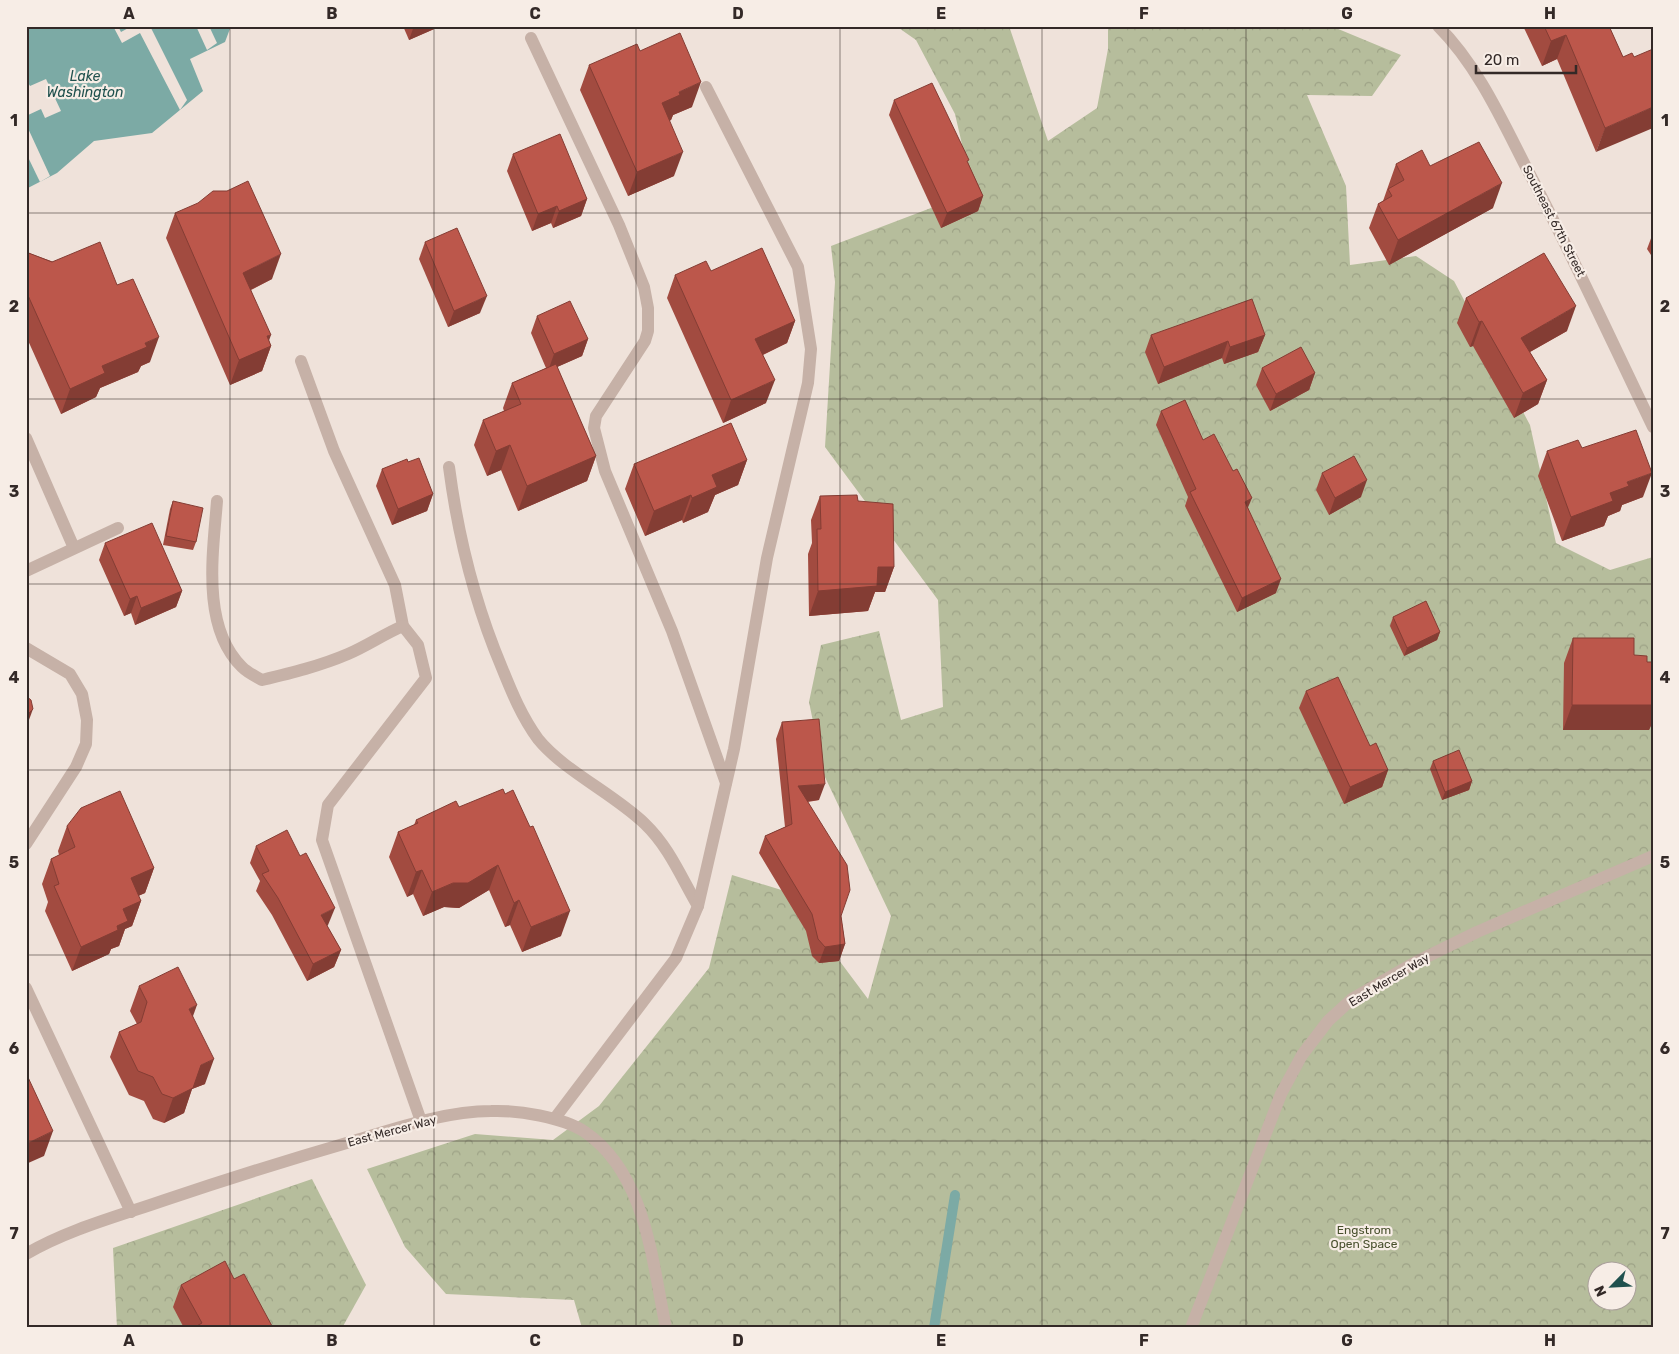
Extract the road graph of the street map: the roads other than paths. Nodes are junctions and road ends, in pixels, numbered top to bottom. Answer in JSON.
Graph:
{"nodes":[{"id":1,"x":1438,"y":26,"type":"edge"},
{"id":2,"x":531,"y":38,"type":"dead end"},
{"id":3,"x":706,"y":87,"type":"dead end"},
{"id":4,"x":301,"y":361,"type":"dead end"},
{"id":5,"x":1653,"y":427,"type":"edge"},
{"id":6,"x":26,"y":438,"type":"edge"},
{"id":7,"x":449,"y":467,"type":"dead end"},
{"id":8,"x":216,"y":502,"type":"dead end"},
{"id":9,"x":118,"y":528,"type":"dead end"},
{"id":10,"x":74,"y":548,"type":"junction"},
{"id":11,"x":26,"y":571,"type":"edge"},
{"id":12,"x":403,"y":626,"type":"junction"},
{"id":13,"x":26,"y":648,"type":"edge"},
{"id":14,"x":726,"y":783,"type":"junction"},
{"id":15,"x":26,"y":844,"type":"edge"},
{"id":16,"x":1653,"y":856,"type":"edge"},
{"id":17,"x":698,"y":906,"type":"junction"},
{"id":18,"x":26,"y":988,"type":"edge"},
{"id":19,"x":555,"y":1118,"type":"junction"},
{"id":20,"x":421,"y":1121,"type":"junction"},
{"id":21,"x":131,"y":1212,"type":"junction"},
{"id":22,"x":26,"y":1254,"type":"edge"},
{"id":23,"x":666,"y":1328,"type":"edge"},
{"id":24,"x":1191,"y":1328,"type":"edge"}],
"edges":[{"from":1,"to":5,"type":"street","name":"Southeast 67th Street"},
{"from":2,"to":14,"type":"street"},
{"from":3,"to":14,"type":"street"},
{"from":4,"to":12,"type":"street"},
{"from":6,"to":10,"type":"street"},
{"from":7,"to":17,"type":"street"},
{"from":8,"to":12,"type":"street"},
{"from":9,"to":10,"type":"street"},
{"from":10,"to":11,"type":"street"},
{"from":12,"to":20,"type":"street"},
{"from":13,"to":15,"type":"street"},
{"from":14,"to":17,"type":"street"},
{"from":16,"to":24,"type":"street","name":"East Mercer Way"},
{"from":17,"to":19,"type":"street"},
{"from":18,"to":21,"type":"street"},
{"from":19,"to":20,"type":"street","name":"East Mercer Way"},
{"from":19,"to":23,"type":"street","name":"East Mercer Way"},
{"from":20,"to":21,"type":"street","name":"East Mercer Way"},
{"from":21,"to":22,"type":"street","name":"East Mercer Way"}]}
